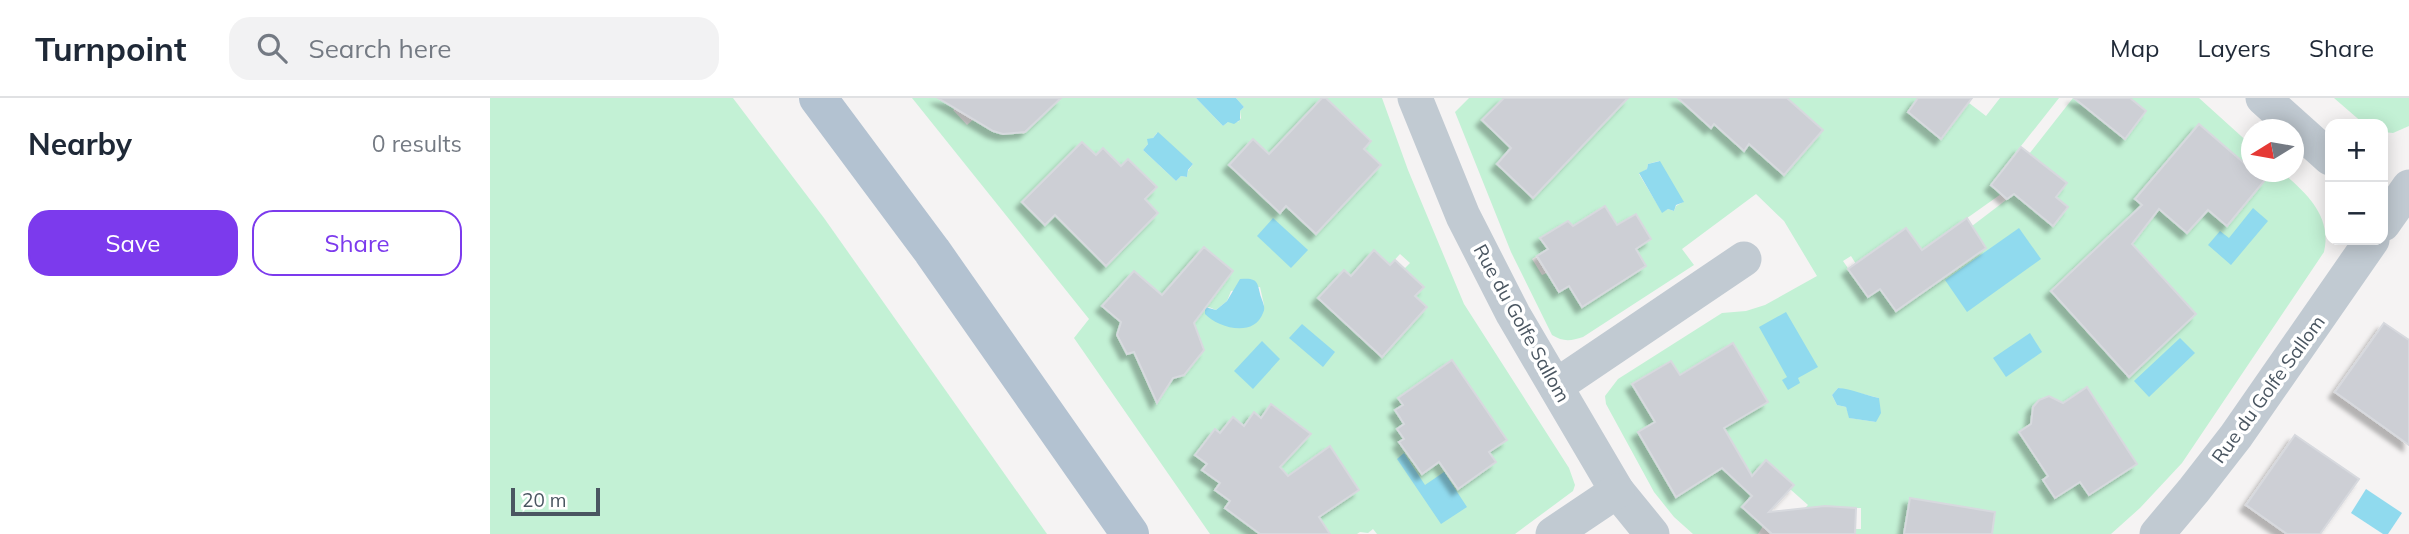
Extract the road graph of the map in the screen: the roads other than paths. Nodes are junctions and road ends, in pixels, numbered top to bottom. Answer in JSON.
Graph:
{"nodes":[{"id":1,"x":818,"y":98,"type":"edge"},
{"id":2,"x":1415,"y":98,"type":"edge"},
{"id":3,"x":2263,"y":98,"type":"edge"},
{"id":4,"x":2325,"y":154,"type":"edge"},
{"id":5,"x":2391,"y":216,"type":"edge"},
{"id":6,"x":1744,"y":259,"type":"dead end"},
{"id":7,"x":1556,"y":386,"type":"junction"},
{"id":8,"x":1616,"y":491,"type":"junction"},
{"id":9,"x":1130,"y":534,"type":"edge"},
{"id":10,"x":1553,"y":534,"type":"edge"},
{"id":11,"x":1652,"y":534,"type":"edge"},
{"id":12,"x":2157,"y":534,"type":"edge"}],
"edges":[{"from":1,"to":9,"type":"main road"},
{"from":2,"to":7,"type":"street","name":"Rue du Golfe Sallom"},
{"from":3,"to":4,"type":"street"},
{"from":5,"to":12,"type":"street","name":"Rue du Golfe Sallom"},
{"from":6,"to":7,"type":"street"},
{"from":7,"to":8,"type":"street","name":"Rue du Golfe Sallom"},
{"from":8,"to":10,"type":"street"},
{"from":8,"to":11,"type":"street","name":"Rue du Golfe Sallom"}]}
